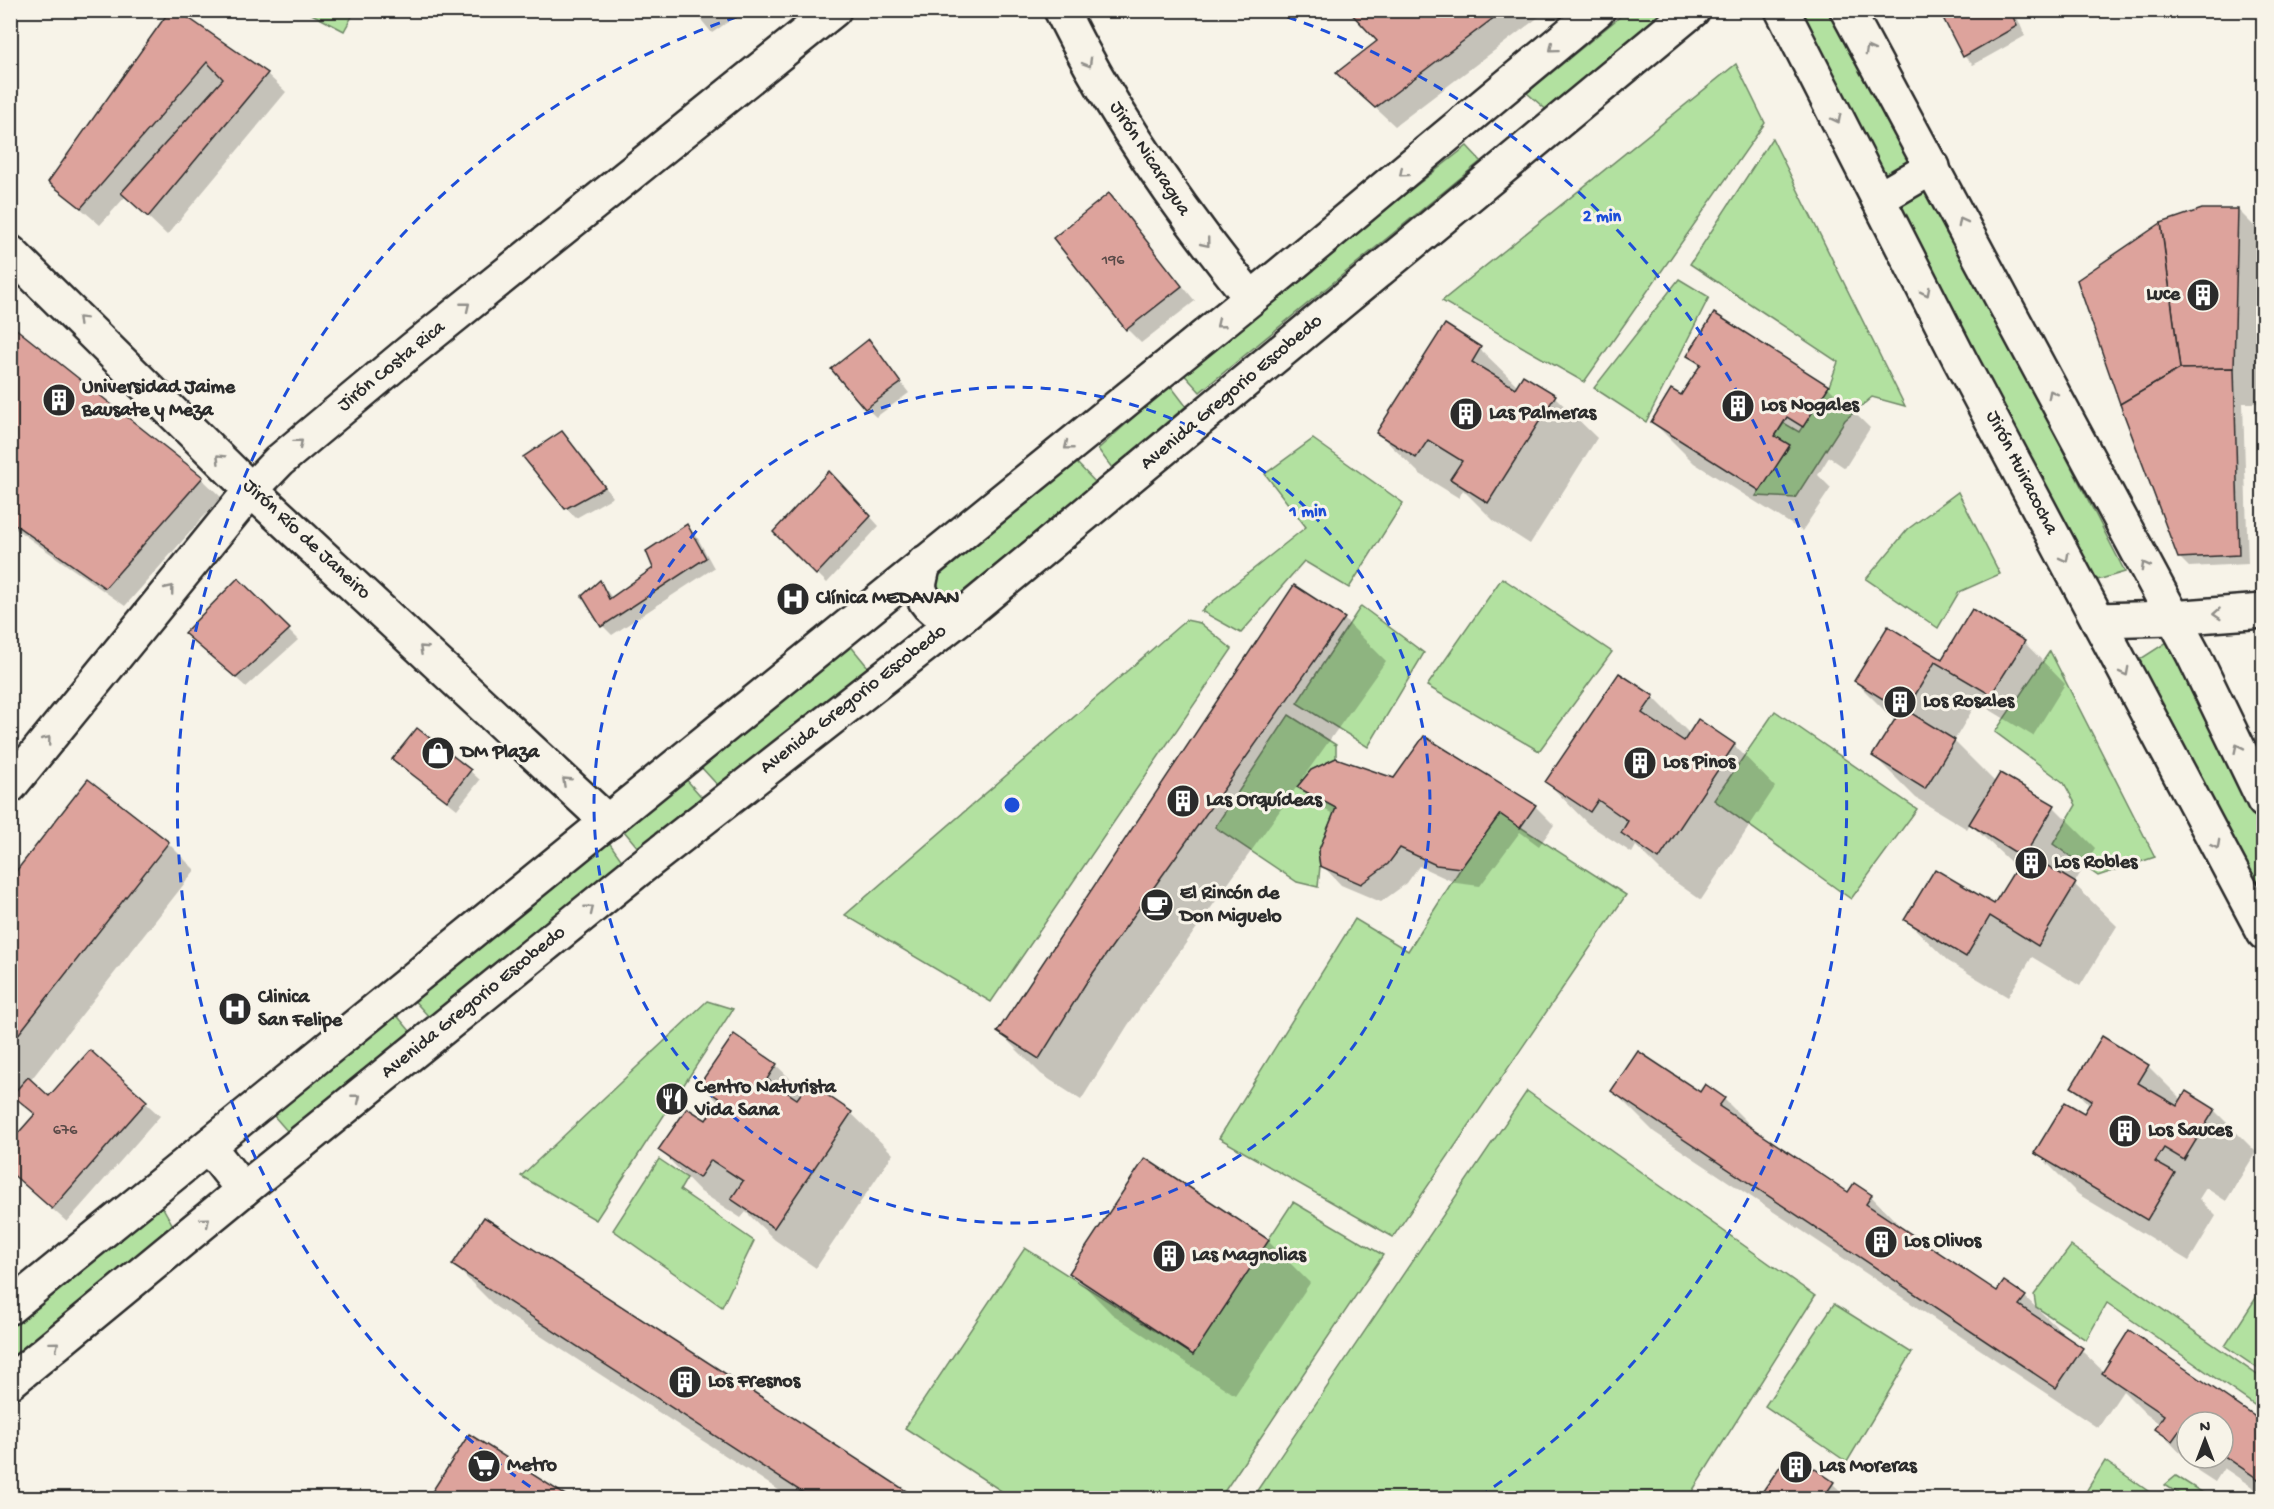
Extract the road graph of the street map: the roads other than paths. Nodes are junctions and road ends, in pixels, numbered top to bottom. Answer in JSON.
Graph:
{"nodes":[{"id":1,"x":834,"y":10,"type":"edge"},
{"id":2,"x":1061,"y":10,"type":"edge"},
{"id":3,"x":1598,"y":10,"type":"edge"},
{"id":4,"x":1693,"y":10,"type":"edge"},
{"id":5,"x":1782,"y":10,"type":"edge"},
{"id":6,"x":1847,"y":10,"type":"edge"},
{"id":7,"x":1933,"y":167,"type":"junction"},
{"id":8,"x":1878,"y":199,"type":"junction"},
{"id":9,"x":10,"y":252,"type":"edge"},
{"id":10,"x":1251,"y":298,"type":"junction"},
{"id":11,"x":251,"y":489,"type":"junction"},
{"id":12,"x":924,"y":563,"type":"junction"},
{"id":13,"x":878,"y":603,"type":"junction"},
{"id":14,"x":2264,"y":611,"type":"edge"},
{"id":15,"x":961,"y":617,"type":"junction"},
{"id":16,"x":2171,"y":618,"type":"junction"},
{"id":17,"x":2098,"y":620,"type":"junction"},
{"id":18,"x":919,"y":648,"type":"junction"},
{"id":19,"x":10,"y":786,"type":"edge"},
{"id":20,"x":2264,"y":801,"type":"edge"},
{"id":21,"x":608,"y":822,"type":"junction"},
{"id":22,"x":2264,"y":933,"type":"edge"},
{"id":23,"x":209,"y":1147,"type":"junction"},
{"id":24,"x":243,"y":1190,"type":"junction"},
{"id":25,"x":10,"y":1307,"type":"edge"},
{"id":26,"x":10,"y":1382,"type":"edge"}],
"edges":[{"from":11,"to":1,"type":"street","name":"Jirón Costa Rica","one_way":true},
{"from":2,"to":10,"type":"street","name":"Jirón Nicaragua","one_way":true},
{"from":3,"to":10,"type":"street","one_way":true},
{"from":4,"to":15,"type":"street","name":"Avenida Gregorio Escobedo"},
{"from":5,"to":8,"type":"street","name":"Jirón Huiracocha","one_way":true},
{"from":7,"to":6,"type":"street","one_way":true},
{"from":7,"to":8,"type":"street"},
{"from":16,"to":7,"type":"street","one_way":true},
{"from":8,"to":17,"type":"street","name":"Jirón Huiracocha","one_way":true},
{"from":11,"to":9,"type":"street","name":"Jirón Río de Janeiro","one_way":true},
{"from":10,"to":12,"type":"street","one_way":true},
{"from":19,"to":11,"type":"street","name":"Jirón Costa Rica","one_way":true},
{"from":21,"to":11,"type":"street","name":"Jirón Río de Janeiro","one_way":true},
{"from":12,"to":13,"type":"street"},
{"from":12,"to":15,"type":"street"},
{"from":13,"to":18,"type":"street"},
{"from":13,"to":21,"type":"street"},
{"from":14,"to":16,"type":"street","one_way":true},
{"from":15,"to":18,"type":"street","name":"Avenida Gregorio Escobedo"},
{"from":16,"to":17,"type":"street"},
{"from":20,"to":16,"type":"street","one_way":true},
{"from":17,"to":22,"type":"street","name":"Jirón Huiracocha","one_way":true},
{"from":24,"to":18,"type":"street","name":"Avenida Gregorio Escobedo","one_way":true},
{"from":21,"to":23,"type":"street"},
{"from":23,"to":24,"type":"street"},
{"from":23,"to":25,"type":"street"},
{"from":26,"to":24,"type":"street","name":"Avenida Gregorio Escobedo","one_way":true}]}
